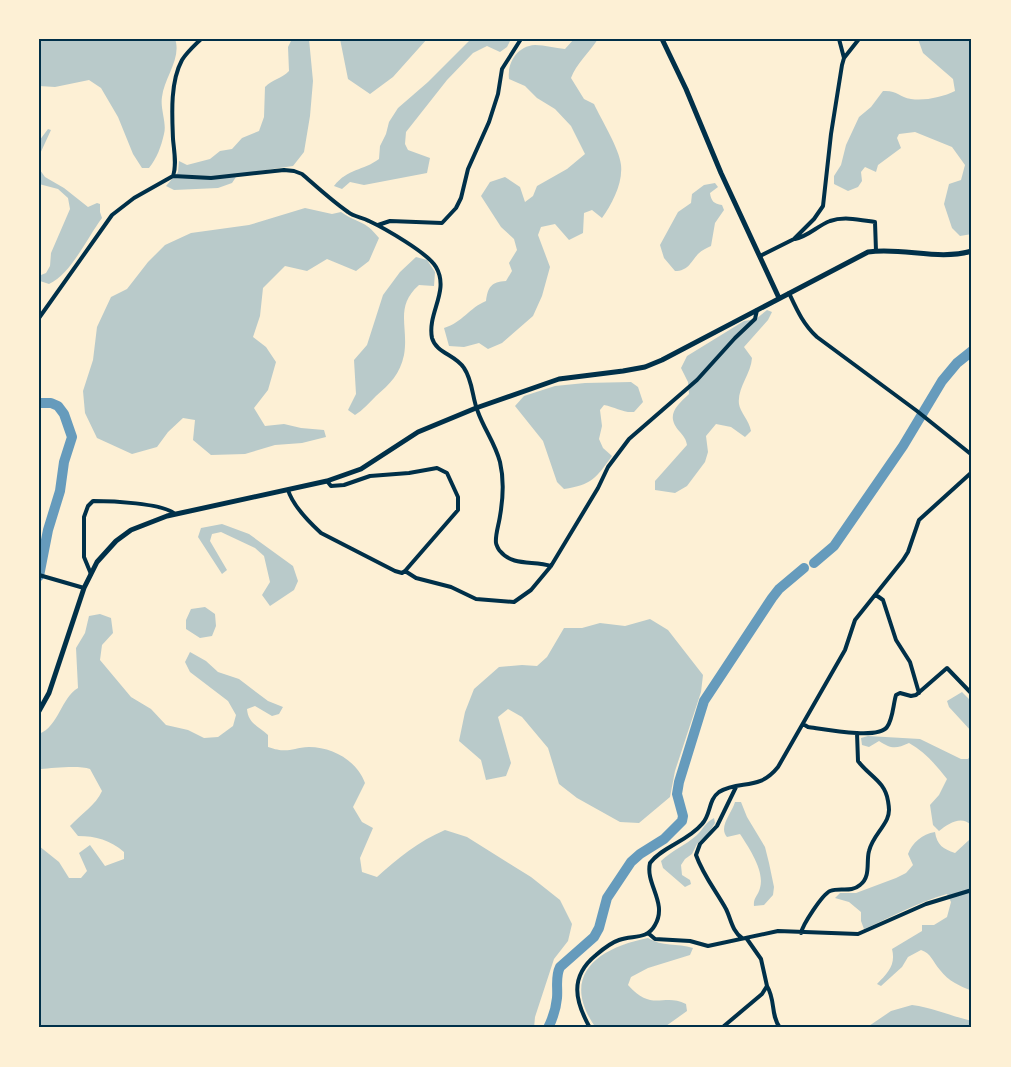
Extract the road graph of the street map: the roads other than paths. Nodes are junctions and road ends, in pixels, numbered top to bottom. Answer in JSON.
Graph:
{"nodes":[{"id":1,"x":201,"y":39,"type":"edge"},
{"id":2,"x":521,"y":39,"type":"edge"},
{"id":3,"x":662,"y":39,"type":"edge"},
{"id":4,"x":839,"y":39,"type":"edge"},
{"id":5,"x":859,"y":39,"type":"edge"},
{"id":6,"x":844,"y":58,"type":"junction"},
{"id":7,"x":172,"y":176,"type":"junction"},
{"id":8,"x":378,"y":225,"type":"junction"},
{"id":9,"x":794,"y":239,"type":"junction"},
{"id":10,"x":876,"y":251,"type":"junction"},
{"id":11,"x":972,"y":251,"type":"edge"},
{"id":12,"x":759,"y":256,"type":"junction"},
{"id":13,"x":789,"y":293,"type":"junction"},
{"id":14,"x":779,"y":298,"type":"junction"},
{"id":15,"x":757,"y":310,"type":"junction"},
{"id":16,"x":39,"y":318,"type":"edge"},
{"id":17,"x":476,"y":408,"type":"junction"},
{"id":18,"x":972,"y":455,"type":"edge"},
{"id":19,"x":972,"y":472,"type":"edge"},
{"id":20,"x":327,"y":481,"type":"junction"},
{"id":21,"x":288,"y":490,"type":"junction"},
{"id":22,"x":176,"y":514,"type":"junction"},
{"id":23,"x":551,"y":566,"type":"junction"},
{"id":24,"x":405,"y":572,"type":"junction"},
{"id":25,"x":91,"y":574,"type":"junction"},
{"id":26,"x":41,"y":575,"type":"edge"},
{"id":27,"x":84,"y":588,"type":"junction"},
{"id":28,"x":876,"y":595,"type":"junction"},
{"id":29,"x":919,"y":693,"type":"junction"},
{"id":30,"x":972,"y":694,"type":"edge"},
{"id":31,"x":39,"y":711,"type":"edge"},
{"id":32,"x":803,"y":724,"type":"junction"},
{"id":33,"x":857,"y":733,"type":"junction"},
{"id":34,"x":736,"y":787,"type":"junction"},
{"id":35,"x":972,"y":890,"type":"edge"},
{"id":36,"x":648,"y":933,"type":"junction"},
{"id":37,"x":801,"y":933,"type":"junction"},
{"id":38,"x":745,"y":938,"type":"junction"},
{"id":39,"x":767,"y":986,"type":"junction"},
{"id":40,"x":724,"y":1026,"type":"dead end"},
{"id":41,"x":590,"y":1028,"type":"edge"},
{"id":42,"x":780,"y":1028,"type":"edge"}],
"edges":[{"from":1,"to":7,"type":"street"},
{"from":2,"to":8,"type":"street"},
{"from":3,"to":12,"type":"main road"},
{"from":4,"to":6,"type":"street"},
{"from":5,"to":6,"type":"street"},
{"from":6,"to":9,"type":"street"},
{"from":7,"to":8,"type":"street"},
{"from":7,"to":16,"type":"street"},
{"from":8,"to":17,"type":"street"},
{"from":9,"to":10,"type":"street"},
{"from":9,"to":12,"type":"street"},
{"from":10,"to":11,"type":"main road"},
{"from":10,"to":13,"type":"main road"},
{"from":12,"to":14,"type":"main road"},
{"from":13,"to":14,"type":"main road"},
{"from":13,"to":18,"type":"street"},
{"from":14,"to":15,"type":"main road"},
{"from":15,"to":17,"type":"main road"},
{"from":15,"to":23,"type":"street"},
{"from":17,"to":20,"type":"main road"},
{"from":17,"to":23,"type":"street"},
{"from":19,"to":28,"type":"street"},
{"from":20,"to":21,"type":"main road"},
{"from":20,"to":24,"type":"street"},
{"from":21,"to":22,"type":"main road"},
{"from":21,"to":24,"type":"street"},
{"from":22,"to":25,"type":"main road"},
{"from":22,"to":25,"type":"street"},
{"from":23,"to":24,"type":"street"},
{"from":25,"to":27,"type":"main road"},
{"from":26,"to":27,"type":"street"},
{"from":27,"to":31,"type":"main road"},
{"from":28,"to":29,"type":"street"},
{"from":28,"to":32,"type":"street"},
{"from":29,"to":30,"type":"street"},
{"from":29,"to":33,"type":"street"},
{"from":32,"to":33,"type":"street"},
{"from":32,"to":34,"type":"street"},
{"from":33,"to":37,"type":"street"},
{"from":34,"to":36,"type":"street"},
{"from":34,"to":38,"type":"street"},
{"from":35,"to":37,"type":"street"},
{"from":36,"to":38,"type":"street"},
{"from":36,"to":41,"type":"street"},
{"from":37,"to":38,"type":"street"},
{"from":38,"to":39,"type":"street"},
{"from":39,"to":40,"type":"street"},
{"from":39,"to":42,"type":"street"}]}
